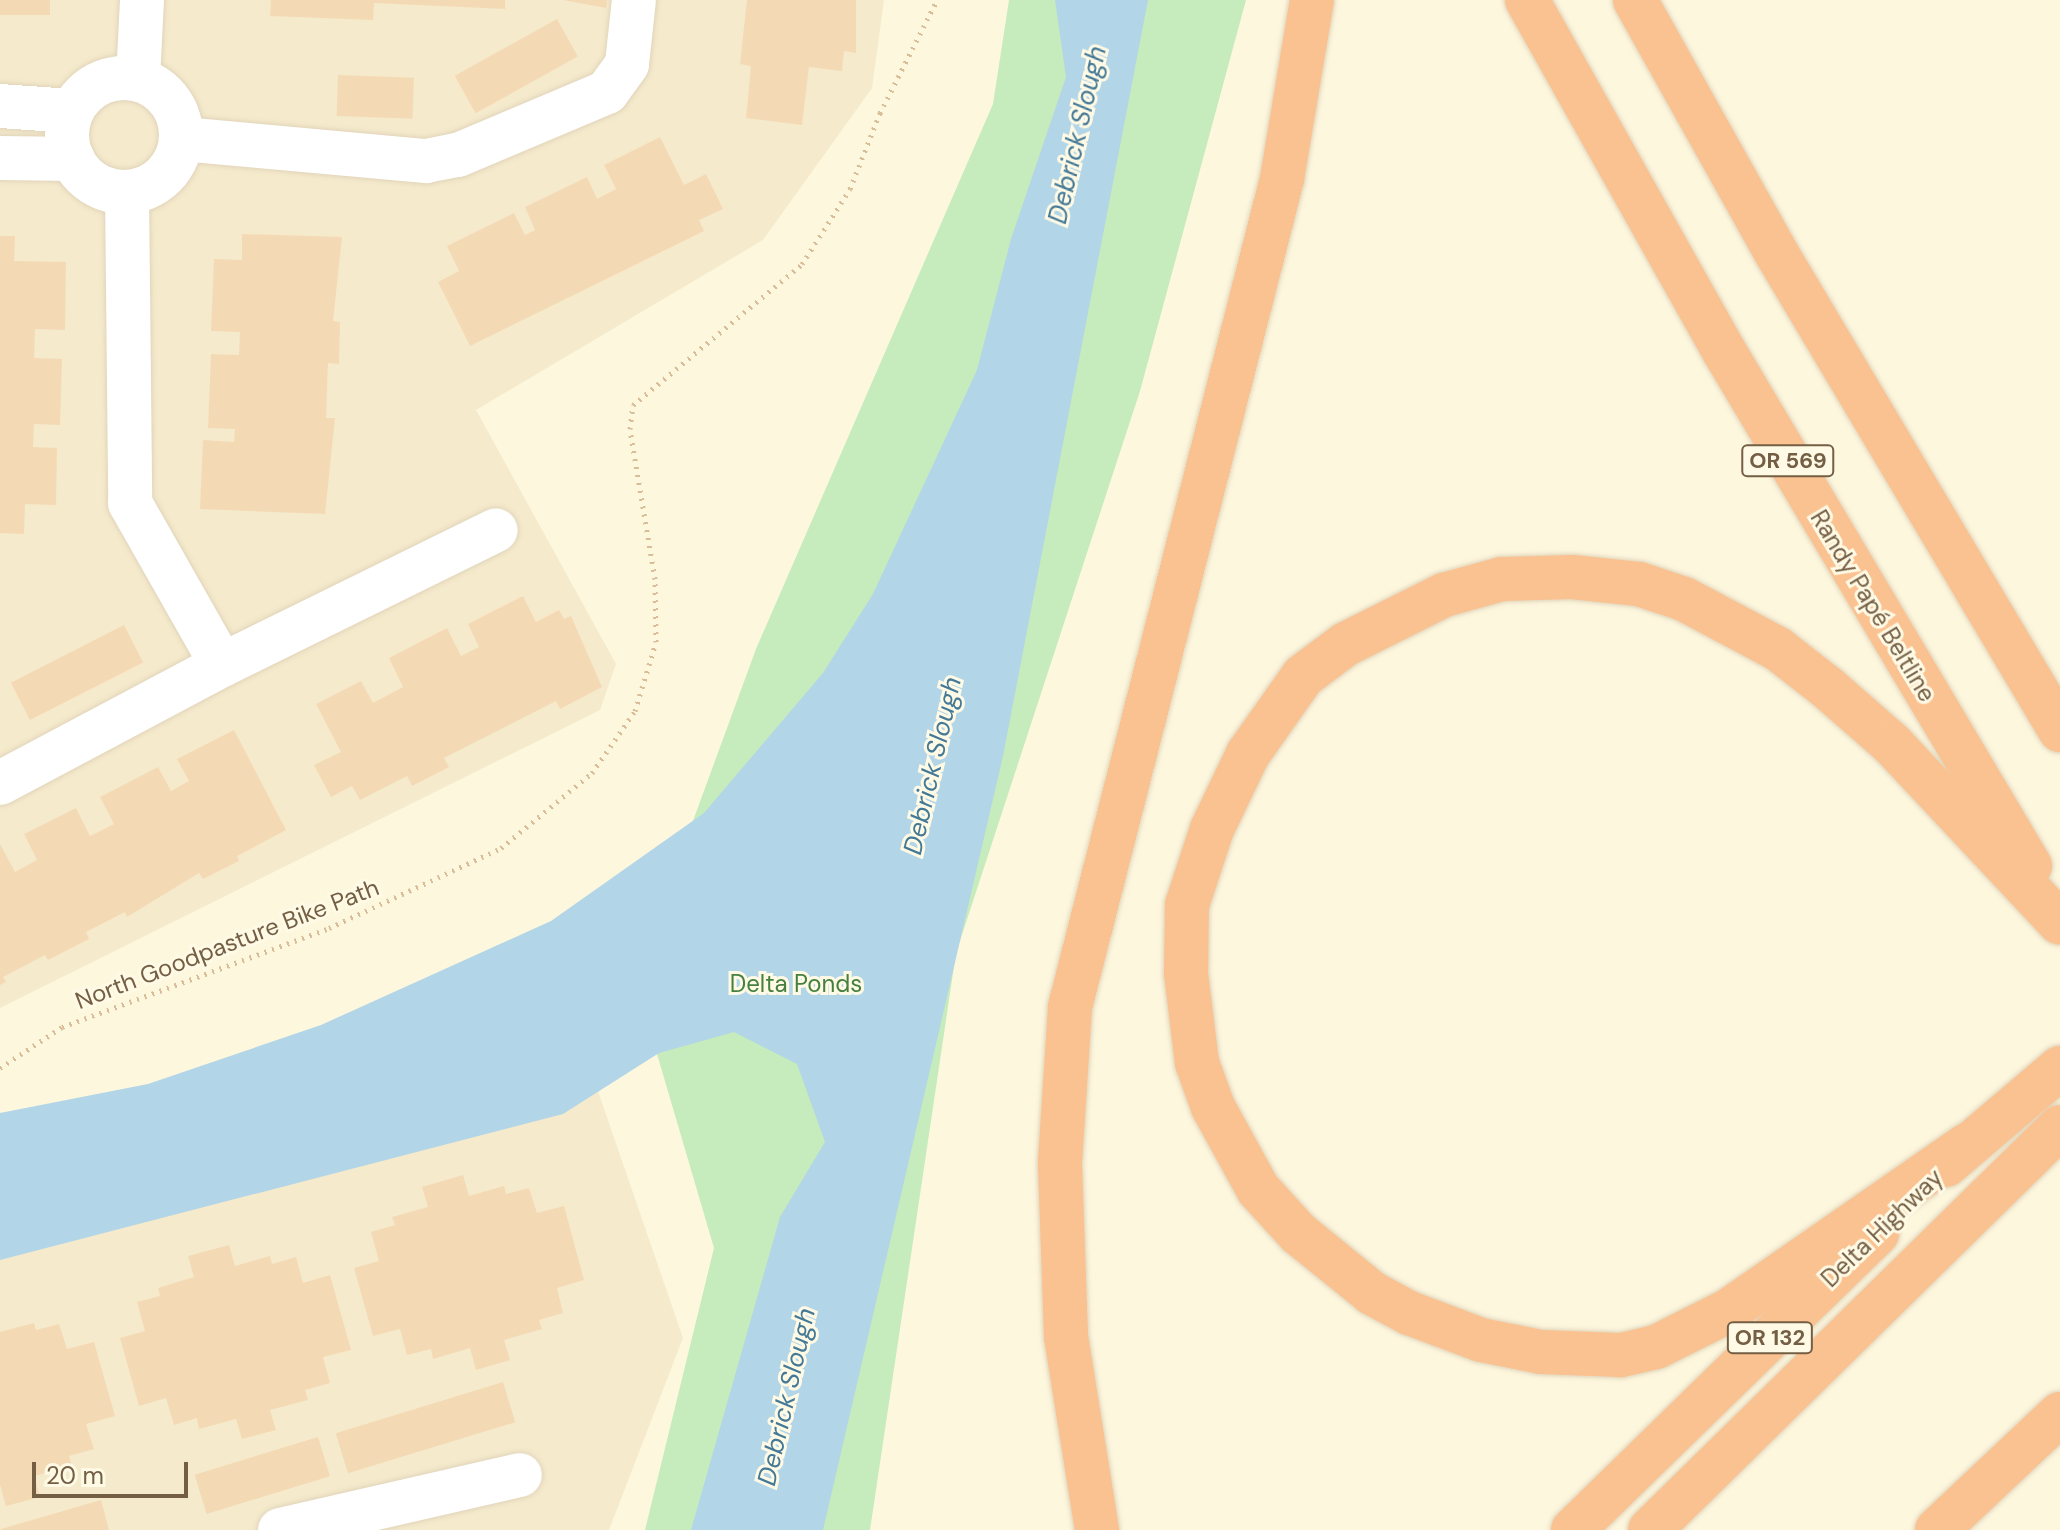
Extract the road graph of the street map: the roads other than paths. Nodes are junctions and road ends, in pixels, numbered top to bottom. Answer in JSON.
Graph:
{"nodes":[{"id":1,"x":142,"y":0,"type":"edge"},
{"id":2,"x":634,"y":0,"type":"edge"},
{"id":3,"x":1312,"y":0,"type":"edge"},
{"id":4,"x":1527,"y":0,"type":"edge"},
{"id":5,"x":1635,"y":0,"type":"edge"},
{"id":6,"x":138,"y":79,"type":"junction"},
{"id":7,"x":0,"y":106,"type":"edge"},
{"id":8,"x":71,"y":111,"type":"junction"},
{"id":9,"x":182,"y":139,"type":"junction"},
{"id":10,"x":0,"y":158,"type":"edge"},
{"id":11,"x":73,"y":159,"type":"junction"},
{"id":12,"x":127,"y":192,"type":"junction"},
{"id":13,"x":496,"y":530,"type":"dead end"},
{"id":14,"x":222,"y":665,"type":"junction"},
{"id":15,"x":2060,"y":730,"type":"edge"},
{"id":16,"x":0,"y":783,"type":"edge"},
{"id":17,"x":2060,"y":915,"type":"edge"},
{"id":18,"x":2060,"y":923,"type":"edge"},
{"id":19,"x":2060,"y":1068,"type":"edge"},
{"id":20,"x":2060,"y":1127,"type":"edge"},
{"id":21,"x":1967,"y":1145,"type":"junction"},
{"id":22,"x":2060,"y":1414,"type":"edge"},
{"id":23,"x":520,"y":1475,"type":"dead end"},
{"id":24,"x":1100,"y":1521,"type":"edge"},
{"id":25,"x":280,"y":1530,"type":"edge"},
{"id":26,"x":1573,"y":1530,"type":"edge"},
{"id":27,"x":1650,"y":1530,"type":"edge"},
{"id":28,"x":1937,"y":1530,"type":"edge"}],
"edges":[{"from":1,"to":6,"type":"lane"},
{"from":2,"to":9,"type":"lane"},
{"from":3,"to":24,"type":"highway"},
{"from":4,"to":17,"type":"highway","name":"Randy Papé Beltline","number":"OR 569"},
{"from":5,"to":15,"type":"highway"},
{"from":6,"to":8,"type":"lane"},
{"from":6,"to":9,"type":"lane"},
{"from":7,"to":8,"type":"lane"},
{"from":8,"to":11,"type":"lane"},
{"from":9,"to":12,"type":"lane"},
{"from":10,"to":11,"type":"lane"},
{"from":11,"to":12,"type":"lane"},
{"from":12,"to":14,"type":"lane"},
{"from":13,"to":14,"type":"lane"},
{"from":14,"to":16,"type":"lane"},
{"from":18,"to":21,"type":"highway"},
{"from":19,"to":21,"type":"highway","name":"Delta Highway","number":"OR 132"},
{"from":20,"to":27,"type":"highway","number":"OR 132"},
{"from":21,"to":26,"type":"highway","name":"Delta Highway","number":"OR 132"},
{"from":22,"to":28,"type":"highway"},
{"from":23,"to":25,"type":"lane"}]}
